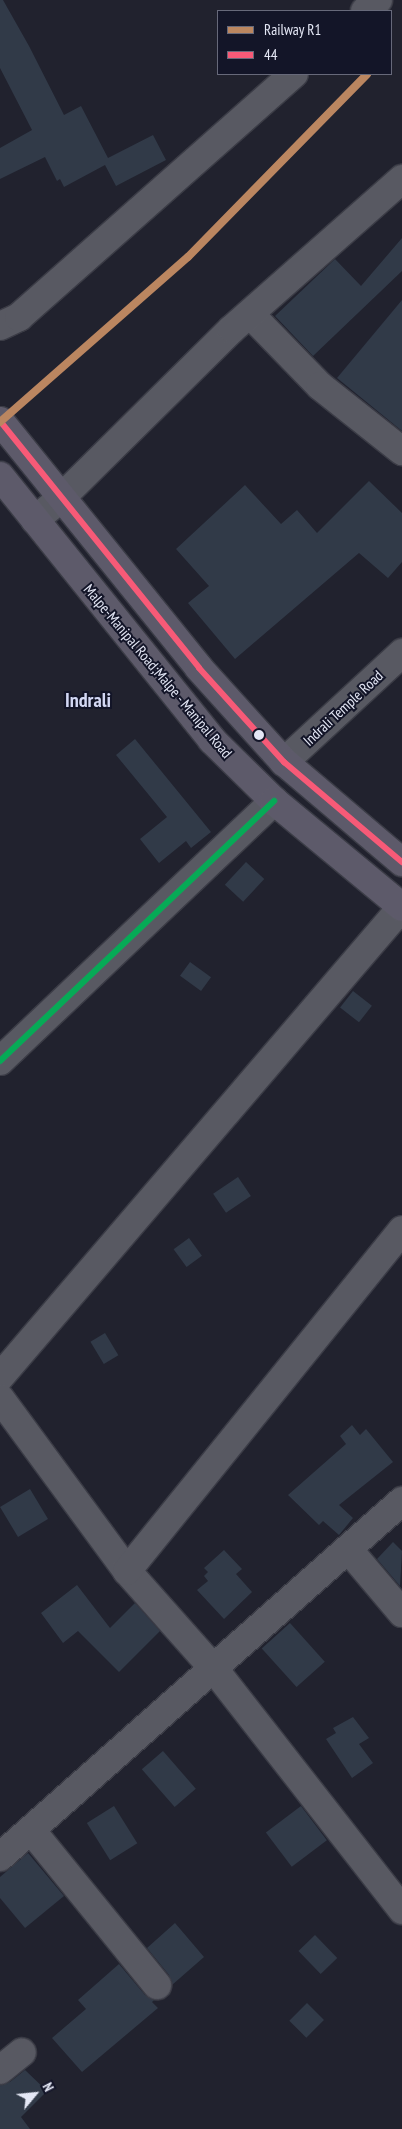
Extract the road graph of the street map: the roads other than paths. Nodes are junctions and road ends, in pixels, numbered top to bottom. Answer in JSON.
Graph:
{"nodes":[{"id":1,"x":378,"y":0,"type":"edge"},
{"id":2,"x":367,"y":10,"type":"edge"},
{"id":3,"x":293,"y":75,"type":"edge"},
{"id":4,"x":402,"y":179,"type":"edge"},
{"id":5,"x":250,"y":314,"type":"junction"},
{"id":6,"x":0,"y":326,"type":"edge"},
{"id":7,"x":0,"y":421,"type":"edge"},
{"id":8,"x":402,"y":451,"type":"edge"},
{"id":9,"x":0,"y":476,"type":"edge"},
{"id":10,"x":61,"y":498,"type":"junction"},
{"id":11,"x":35,"y":520,"type":"junction"},
{"id":12,"x":402,"y":654,"type":"edge"},
{"id":13,"x":284,"y":762,"type":"junction"},
{"id":14,"x":274,"y":801,"type":"junction"},
{"id":15,"x":402,"y":862,"type":"edge"},
{"id":16,"x":402,"y":907,"type":"edge"},
{"id":17,"x":0,"y":1061,"type":"edge"},
{"id":18,"x":402,"y":1230,"type":"edge"},
{"id":19,"x":0,"y":1377,"type":"edge"},
{"id":20,"x":0,"y":1398,"type":"edge"},
{"id":21,"x":402,"y":1501,"type":"edge"},
{"id":22,"x":348,"y":1549,"type":"junction"},
{"id":23,"x":127,"y":1571,"type":"junction"},
{"id":24,"x":402,"y":1613,"type":"edge"},
{"id":25,"x":214,"y":1669,"type":"junction"},
{"id":26,"x":31,"y":1830,"type":"junction"},
{"id":27,"x":0,"y":1857,"type":"edge"},
{"id":28,"x":402,"y":1910,"type":"edge"},
{"id":29,"x":157,"y":1985,"type":"dead end"},
{"id":30,"x":22,"y":2052,"type":"dead end"},
{"id":31,"x":0,"y":2070,"type":"edge"}],
"edges":[{"from":1,"to":2,"type":"street"},
{"from":3,"to":6,"type":"street"},
{"from":4,"to":5,"type":"street"},
{"from":5,"to":8,"type":"street"},
{"from":5,"to":10,"type":"street"},
{"from":7,"to":10,"type":"highway"},
{"from":9,"to":11,"type":"highway","name":"Malpe-Manipal Road;Malpe - Manipal Road"},
{"from":10,"to":11,"type":"street"},
{"from":10,"to":13,"type":"highway"},
{"from":11,"to":14,"type":"highway","name":"Malpe-Manipal Road;Malpe - Manipal Road"},
{"from":12,"to":13,"type":"street","name":"Indrali Temple Road"},
{"from":13,"to":15,"type":"highway"},
{"from":14,"to":16,"type":"highway","name":"Malpe-Manipal Road;Malpe - Manipal Road"},
{"from":14,"to":17,"type":"street"},
{"from":16,"to":19,"type":"street"},
{"from":18,"to":23,"type":"street"},
{"from":20,"to":23,"type":"street"},
{"from":21,"to":22,"type":"street"},
{"from":22,"to":24,"type":"street"},
{"from":22,"to":25,"type":"street"},
{"from":23,"to":25,"type":"street"},
{"from":25,"to":26,"type":"street"},
{"from":25,"to":28,"type":"street"},
{"from":26,"to":27,"type":"street"},
{"from":26,"to":29,"type":"street"},
{"from":30,"to":31,"type":"street"}]}
